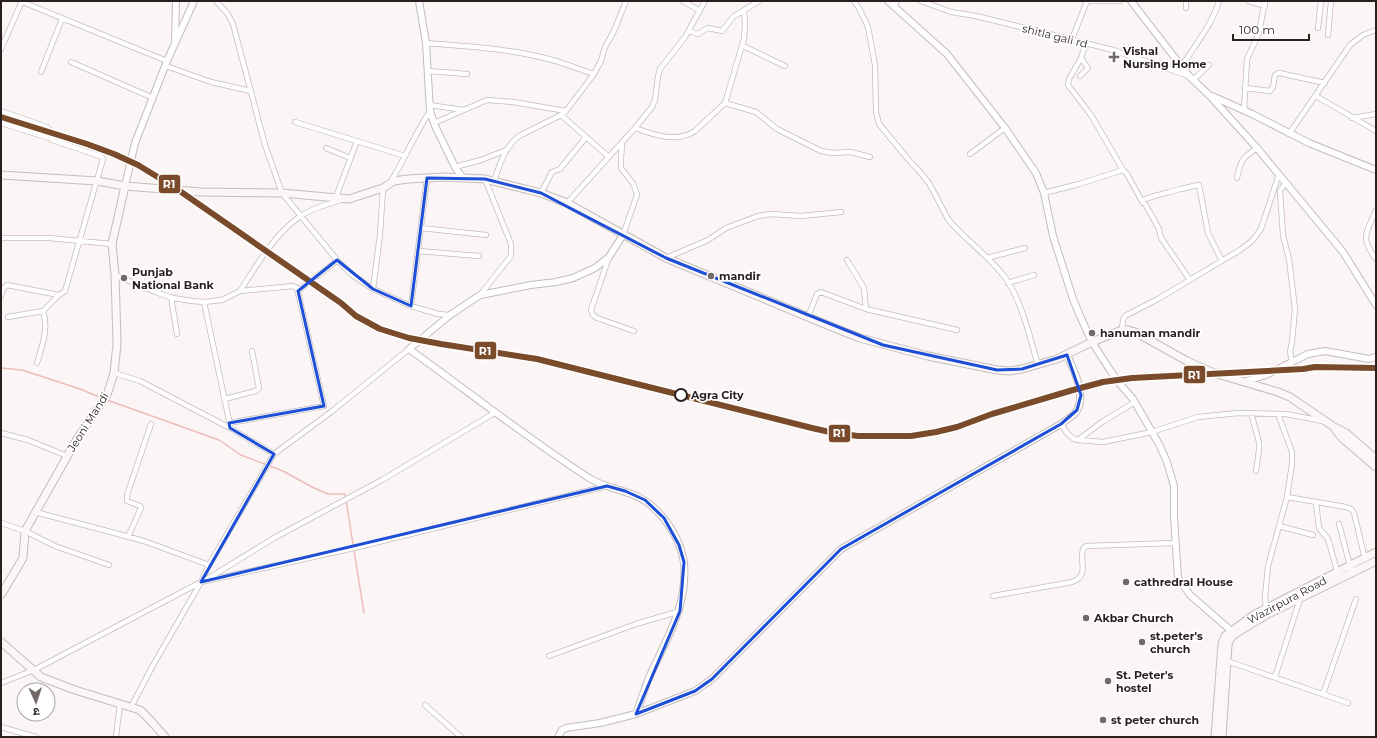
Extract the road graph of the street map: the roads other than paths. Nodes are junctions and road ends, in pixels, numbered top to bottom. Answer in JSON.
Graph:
{"nodes":[{"id":1,"x":22,"y":1,"type":"edge"},
{"id":2,"x":176,"y":1,"type":"edge"},
{"id":3,"x":194,"y":1,"type":"edge"},
{"id":4,"x":216,"y":1,"type":"edge"},
{"id":5,"x":419,"y":1,"type":"edge"},
{"id":6,"x":626,"y":1,"type":"edge"},
{"id":7,"x":683,"y":1,"type":"edge"},
{"id":8,"x":705,"y":1,"type":"edge"},
{"id":9,"x":759,"y":1,"type":"edge"},
{"id":10,"x":854,"y":1,"type":"edge"},
{"id":11,"x":888,"y":1,"type":"edge"},
{"id":12,"x":921,"y":1,"type":"edge"},
{"id":13,"x":1087,"y":1,"type":"edge"},
{"id":14,"x":1120,"y":1,"type":"edge"},
{"id":15,"x":1131,"y":1,"type":"edge"},
{"id":16,"x":1186,"y":1,"type":"edge"},
{"id":17,"x":1219,"y":1,"type":"edge"},
{"id":18,"x":1248,"y":1,"type":"edge"},
{"id":19,"x":1321,"y":1,"type":"edge"},
{"id":20,"x":1331,"y":1,"type":"edge"},
{"id":21,"x":896,"y":4,"type":"edge"},
{"id":22,"x":1265,"y":4,"type":"edge"},
{"id":23,"x":1186,"y":8,"type":"dead end"},
{"id":24,"x":700,"y":11,"type":"junction"},
{"id":25,"x":744,"y":11,"type":"junction"},
{"id":26,"x":62,"y":18,"type":"junction"},
{"id":27,"x":1318,"y":28,"type":"dead end"},
{"id":28,"x":1376,"y":30,"type":"edge"},
{"id":29,"x":689,"y":31,"type":"junction"},
{"id":30,"x":1328,"y":35,"type":"dead end"},
{"id":31,"x":1072,"y":39,"type":"junction"},
{"id":32,"x":175,"y":43,"type":"junction"},
{"id":33,"x":426,"y":43,"type":"junction"},
{"id":34,"x":1086,"y":43,"type":"junction"},
{"id":35,"x":743,"y":46,"type":"junction"},
{"id":36,"x":1,"y":49,"type":"edge"},
{"id":37,"x":1081,"y":58,"type":"junction"},
{"id":38,"x":71,"y":62,"type":"dead end"},
{"id":39,"x":166,"y":64,"type":"junction"},
{"id":40,"x":1209,"y":65,"type":"dead end"},
{"id":41,"x":785,"y":66,"type":"dead end"},
{"id":42,"x":1182,"y":66,"type":"junction"},
{"id":43,"x":428,"y":71,"type":"junction"},
{"id":44,"x":41,"y":72,"type":"dead end"},
{"id":45,"x":467,"y":74,"type":"dead end"},
{"id":46,"x":594,"y":74,"type":"junction"},
{"id":47,"x":1080,"y":76,"type":"dead end"},
{"id":48,"x":1191,"y":78,"type":"junction"},
{"id":49,"x":1325,"y":83,"type":"junction"},
{"id":50,"x":1245,"y":88,"type":"junction"},
{"id":51,"x":251,"y":91,"type":"junction"},
{"id":52,"x":1210,"y":96,"type":"junction"},
{"id":53,"x":1316,"y":96,"type":"junction"},
{"id":54,"x":153,"y":98,"type":"junction"},
{"id":55,"x":725,"y":103,"type":"junction"},
{"id":56,"x":429,"y":108,"type":"junction"},
{"id":57,"x":1,"y":110,"type":"edge"},
{"id":58,"x":464,"y":110,"type":"junction"},
{"id":59,"x":1244,"y":110,"type":"junction"},
{"id":60,"x":566,"y":111,"type":"junction"},
{"id":61,"x":1376,"y":114,"type":"edge"},
{"id":62,"x":561,"y":115,"type":"junction"},
{"id":63,"x":1352,"y":118,"type":"junction"},
{"id":64,"x":294,"y":122,"type":"dead end"},
{"id":65,"x":1,"y":123,"type":"edge"},
{"id":66,"x":434,"y":123,"type":"junction"},
{"id":67,"x":636,"y":128,"type":"junction"},
{"id":68,"x":1005,"y":128,"type":"junction"},
{"id":69,"x":50,"y":130,"type":"dead end"},
{"id":70,"x":1376,"y":131,"type":"edge"},
{"id":71,"x":1289,"y":134,"type":"junction"},
{"id":72,"x":586,"y":137,"type":"junction"},
{"id":73,"x":356,"y":141,"type":"junction"},
{"id":74,"x":622,"y":142,"type":"junction"},
{"id":75,"x":326,"y":148,"type":"dead end"},
{"id":76,"x":1257,"y":148,"type":"junction"},
{"id":77,"x":506,"y":150,"type":"junction"},
{"id":78,"x":970,"y":154,"type":"dead end"},
{"id":79,"x":404,"y":156,"type":"junction"},
{"id":80,"x":609,"y":157,"type":"junction"},
{"id":81,"x":870,"y":157,"type":"dead end"},
{"id":82,"x":350,"y":158,"type":"junction"},
{"id":83,"x":455,"y":167,"type":"junction"},
{"id":84,"x":1123,"y":170,"type":"junction"},
{"id":85,"x":1376,"y":170,"type":"edge"},
{"id":86,"x":1278,"y":174,"type":"junction"},
{"id":87,"x":1,"y":175,"type":"edge"},
{"id":88,"x":462,"y":177,"type":"junction"},
{"id":89,"x":426,"y":178,"type":"junction"},
{"id":90,"x":1237,"y":178,"type":"dead end"},
{"id":91,"x":485,"y":179,"type":"junction"},
{"id":92,"x":98,"y":181,"type":"junction"},
{"id":93,"x":494,"y":181,"type":"junction"},
{"id":94,"x":1286,"y":182,"type":"junction"},
{"id":95,"x":125,"y":186,"type":"junction"},
{"id":96,"x":385,"y":186,"type":"junction"},
{"id":97,"x":282,"y":193,"type":"junction"},
{"id":98,"x":541,"y":193,"type":"junction"},
{"id":99,"x":1044,"y":193,"type":"junction"},
{"id":100,"x":336,"y":197,"type":"junction"},
{"id":101,"x":349,"y":199,"type":"junction"},
{"id":102,"x":567,"y":203,"type":"junction"},
{"id":103,"x":1143,"y":203,"type":"dead end"},
{"id":104,"x":1376,"y":210,"type":"edge"},
{"id":105,"x":841,"y":212,"type":"dead end"},
{"id":106,"x":300,"y":216,"type":"junction"},
{"id":107,"x":420,"y":228,"type":"junction"},
{"id":108,"x":486,"y":235,"type":"dead end"},
{"id":109,"x":623,"y":235,"type":"junction"},
{"id":110,"x":1,"y":238,"type":"edge"},
{"id":111,"x":80,"y":242,"type":"junction"},
{"id":112,"x":112,"y":244,"type":"junction"},
{"id":113,"x":1025,"y":248,"type":"dead end"},
{"id":114,"x":418,"y":251,"type":"junction"},
{"id":115,"x":479,"y":256,"type":"dead end"},
{"id":116,"x":609,"y":257,"type":"junction"},
{"id":117,"x":666,"y":258,"type":"junction"},
{"id":118,"x":987,"y":258,"type":"junction"},
{"id":119,"x":1376,"y":259,"type":"edge"},
{"id":120,"x":337,"y":260,"type":"junction"},
{"id":121,"x":847,"y":260,"type":"dead end"},
{"id":122,"x":1222,"y":261,"type":"junction"},
{"id":123,"x":115,"y":275,"type":"junction"},
{"id":124,"x":1034,"y":275,"type":"dead end"},
{"id":125,"x":1190,"y":280,"type":"junction"},
{"id":126,"x":1008,"y":283,"type":"junction"},
{"id":127,"x":374,"y":289,"type":"junction"},
{"id":128,"x":240,"y":291,"type":"junction"},
{"id":129,"x":298,"y":291,"type":"junction"},
{"id":130,"x":60,"y":295,"type":"junction"},
{"id":131,"x":480,"y":295,"type":"junction"},
{"id":132,"x":1,"y":296,"type":"edge"},
{"id":133,"x":171,"y":297,"type":"junction"},
{"id":134,"x":204,"y":302,"type":"junction"},
{"id":135,"x":1376,"y":305,"type":"edge"},
{"id":136,"x":411,"y":306,"type":"junction"},
{"id":137,"x":866,"y":309,"type":"junction"},
{"id":138,"x":42,"y":311,"type":"junction"},
{"id":139,"x":450,"y":315,"type":"junction"},
{"id":140,"x":8,"y":317,"type":"dead end"},
{"id":141,"x":808,"y":317,"type":"junction"},
{"id":142,"x":957,"y":330,"type":"dead end"},
{"id":143,"x":1122,"y":330,"type":"junction"},
{"id":144,"x":634,"y":331,"type":"dead end"},
{"id":145,"x":177,"y":334,"type":"dead end"},
{"id":146,"x":1092,"y":342,"type":"junction"},
{"id":147,"x":409,"y":349,"type":"junction"},
{"id":148,"x":252,"y":351,"type":"dead end"},
{"id":149,"x":1067,"y":355,"type":"junction"},
{"id":150,"x":1376,"y":357,"type":"edge"},
{"id":151,"x":1292,"y":362,"type":"junction"},
{"id":152,"x":38,"y":363,"type":"dead end"},
{"id":153,"x":1038,"y":364,"type":"junction"},
{"id":154,"x":114,"y":373,"type":"junction"},
{"id":155,"x":1243,"y":382,"type":"junction"},
{"id":156,"x":225,"y":399,"type":"junction"},
{"id":157,"x":1135,"y":402,"type":"junction"},
{"id":158,"x":324,"y":406,"type":"junction"},
{"id":159,"x":331,"y":412,"type":"junction"},
{"id":160,"x":496,"y":412,"type":"junction"},
{"id":161,"x":1251,"y":413,"type":"junction"},
{"id":162,"x":1278,"y":414,"type":"junction"},
{"id":163,"x":1327,"y":421,"type":"junction"},
{"id":164,"x":151,"y":424,"type":"dead end"},
{"id":165,"x":1061,"y":424,"type":"junction"},
{"id":166,"x":230,"y":426,"type":"junction"},
{"id":167,"x":1334,"y":427,"type":"junction"},
{"id":168,"x":1152,"y":432,"type":"junction"},
{"id":169,"x":1,"y":433,"type":"edge"},
{"id":170,"x":1078,"y":440,"type":"junction"},
{"id":171,"x":274,"y":454,"type":"junction"},
{"id":172,"x":67,"y":456,"type":"junction"},
{"id":173,"x":1376,"y":459,"type":"edge"},
{"id":174,"x":1376,"y":467,"type":"edge"},
{"id":175,"x":1256,"y":471,"type":"dead end"},
{"id":176,"x":607,"y":486,"type":"junction"},
{"id":177,"x":1287,"y":497,"type":"junction"},
{"id":178,"x":1316,"y":502,"type":"junction"},
{"id":179,"x":35,"y":512,"type":"junction"},
{"id":180,"x":1,"y":523,"type":"edge"},
{"id":181,"x":1339,"y":524,"type":"dead end"},
{"id":182,"x":1279,"y":526,"type":"junction"},
{"id":183,"x":24,"y":531,"type":"junction"},
{"id":184,"x":1313,"y":536,"type":"dead end"},
{"id":185,"x":128,"y":537,"type":"junction"},
{"id":186,"x":1175,"y":543,"type":"junction"},
{"id":187,"x":1376,"y":552,"type":"edge"},
{"id":188,"x":1365,"y":559,"type":"junction"},
{"id":189,"x":1376,"y":561,"type":"edge"},
{"id":190,"x":108,"y":565,"type":"dead end"},
{"id":191,"x":209,"y":565,"type":"junction"},
{"id":192,"x":1351,"y":569,"type":"junction"},
{"id":193,"x":1339,"y":576,"type":"junction"},
{"id":194,"x":201,"y":582,"type":"junction"},
{"id":195,"x":1,"y":595,"type":"edge"},
{"id":196,"x":993,"y":596,"type":"dead end"},
{"id":197,"x":1300,"y":599,"type":"junction"},
{"id":198,"x":1356,"y":599,"type":"dead end"},
{"id":199,"x":680,"y":611,"type":"junction"},
{"id":200,"x":1267,"y":612,"type":"junction"},
{"id":201,"x":1233,"y":633,"type":"junction"},
{"id":202,"x":1,"y":642,"type":"edge"},
{"id":203,"x":549,"y":656,"type":"dead end"},
{"id":204,"x":1227,"y":661,"type":"junction"},
{"id":205,"x":34,"y":670,"type":"junction"},
{"id":206,"x":1275,"y":678,"type":"junction"},
{"id":207,"x":1,"y":683,"type":"edge"},
{"id":208,"x":1323,"y":694,"type":"junction"},
{"id":209,"x":120,"y":703,"type":"junction"},
{"id":210,"x":1348,"y":703,"type":"dead end"},
{"id":211,"x":425,"y":705,"type":"dead end"},
{"id":212,"x":132,"y":707,"type":"junction"},
{"id":213,"x":636,"y":714,"type":"junction"},
{"id":214,"x":1,"y":727,"type":"edge"},
{"id":215,"x":36,"y":737,"type":"edge"},
{"id":216,"x":116,"y":737,"type":"edge"},
{"id":217,"x":165,"y":737,"type":"edge"},
{"id":218,"x":461,"y":737,"type":"edge"},
{"id":219,"x":558,"y":737,"type":"edge"},
{"id":220,"x":1215,"y":737,"type":"edge"},
{"id":221,"x":1222,"y":737,"type":"edge"}],
"edges":[{"from":1,"to":26,"type":"street"},
{"from":1,"to":36,"type":"street"},
{"from":2,"to":32,"type":"street"},
{"from":3,"to":32,"type":"street"},
{"from":4,"to":51,"type":"street"},
{"from":5,"to":33,"type":"street"},
{"from":6,"to":46,"type":"street"},
{"from":7,"to":24,"type":"street"},
{"from":8,"to":24,"type":"street"},
{"from":9,"to":25,"type":"street"},
{"from":10,"to":118,"type":"street"},
{"from":11,"to":21,"type":"street"},
{"from":12,"to":31,"type":"street","name":"shitla gali rd"},
{"from":13,"to":14,"type":"street"},
{"from":13,"to":31,"type":"street"},
{"from":15,"to":42,"type":"street"},
{"from":16,"to":23,"type":"street"},
{"from":17,"to":42,"type":"street"},
{"from":18,"to":22,"type":"street"},
{"from":19,"to":27,"type":"street"},
{"from":20,"to":30,"type":"street"},
{"from":21,"to":68,"type":"street"},
{"from":22,"to":50,"type":"street"},
{"from":24,"to":29,"type":"street"},
{"from":25,"to":29,"type":"street"},
{"from":25,"to":35,"type":"street"},
{"from":26,"to":39,"type":"street"},
{"from":26,"to":44,"type":"street"},
{"from":28,"to":49,"type":"street"},
{"from":29,"to":67,"type":"street"},
{"from":31,"to":34,"type":"street","name":"shitla gali rd"},
{"from":32,"to":39,"type":"street"},
{"from":33,"to":43,"type":"street"},
{"from":33,"to":46,"type":"street"},
{"from":34,"to":37,"type":"street"},
{"from":34,"to":48,"type":"street","name":"shitla gali rd"},
{"from":35,"to":41,"type":"street"},
{"from":35,"to":55,"type":"street"},
{"from":37,"to":47,"type":"street"},
{"from":37,"to":84,"type":"street"},
{"from":38,"to":54,"type":"street"},
{"from":39,"to":51,"type":"street"},
{"from":39,"to":54,"type":"street"},
{"from":40,"to":48,"type":"street"},
{"from":42,"to":48,"type":"street"},
{"from":43,"to":45,"type":"street"},
{"from":43,"to":56,"type":"street"},
{"from":46,"to":60,"type":"street"},
{"from":48,"to":52,"type":"street"},
{"from":49,"to":50,"type":"street"},
{"from":49,"to":53,"type":"street"},
{"from":50,"to":59,"type":"street"},
{"from":51,"to":97,"type":"street"},
{"from":52,"to":59,"type":"street"},
{"from":52,"to":76,"type":"street"},
{"from":53,"to":63,"type":"street"},
{"from":53,"to":71,"type":"street"},
{"from":54,"to":95,"type":"street"},
{"from":55,"to":67,"type":"street"},
{"from":55,"to":81,"type":"street"},
{"from":56,"to":58,"type":"street"},
{"from":56,"to":66,"type":"street"},
{"from":56,"to":79,"type":"street"},
{"from":57,"to":69,"type":"street"},
{"from":58,"to":60,"type":"street"},
{"from":58,"to":66,"type":"street"},
{"from":59,"to":71,"type":"street"},
{"from":60,"to":62,"type":"street"},
{"from":61,"to":63,"type":"street"},
{"from":62,"to":72,"type":"street"},
{"from":62,"to":77,"type":"street"},
{"from":63,"to":70,"type":"street"},
{"from":64,"to":73,"type":"street"},
{"from":65,"to":92,"type":"street"},
{"from":66,"to":83,"type":"street"},
{"from":67,"to":74,"type":"street"},
{"from":68,"to":78,"type":"street"},
{"from":68,"to":99,"type":"street"},
{"from":71,"to":85,"type":"street"},
{"from":72,"to":80,"type":"street"},
{"from":72,"to":98,"type":"street"},
{"from":73,"to":79,"type":"street"},
{"from":73,"to":82,"type":"street"},
{"from":74,"to":80,"type":"street"},
{"from":74,"to":109,"type":"street"},
{"from":75,"to":82,"type":"street"},
{"from":76,"to":86,"type":"street"},
{"from":76,"to":90,"type":"street"},
{"from":77,"to":83,"type":"street"},
{"from":77,"to":93,"type":"street"},
{"from":79,"to":96,"type":"street"},
{"from":80,"to":102,"type":"street"},
{"from":82,"to":100,"type":"street"},
{"from":83,"to":88,"type":"street"},
{"from":84,"to":99,"type":"street"},
{"from":84,"to":103,"type":"street"},
{"from":86,"to":94,"type":"street"},
{"from":86,"to":122,"type":"street"},
{"from":87,"to":92,"type":"main road"},
{"from":88,"to":89,"type":"main road"},
{"from":88,"to":91,"type":"main road"},
{"from":89,"to":96,"type":"main road"},
{"from":89,"to":107,"type":"street"},
{"from":91,"to":93,"type":"main road"},
{"from":91,"to":131,"type":"street"},
{"from":92,"to":95,"type":"main road"},
{"from":92,"to":111,"type":"street"},
{"from":93,"to":98,"type":"main road"},
{"from":94,"to":135,"type":"street"},
{"from":94,"to":151,"type":"street"},
{"from":95,"to":97,"type":"main road"},
{"from":95,"to":112,"type":"main road","name":"Jeoni Mandi"},
{"from":96,"to":101,"type":"main road"},
{"from":96,"to":127,"type":"street"},
{"from":97,"to":100,"type":"main road"},
{"from":97,"to":106,"type":"street"},
{"from":98,"to":102,"type":"main road"},
{"from":99,"to":146,"type":"street"},
{"from":100,"to":101,"type":"main road"},
{"from":101,"to":106,"type":"street"},
{"from":102,"to":109,"type":"main road"},
{"from":104,"to":119,"type":"street"},
{"from":105,"to":117,"type":"street"},
{"from":106,"to":120,"type":"street"},
{"from":106,"to":128,"type":"street"},
{"from":107,"to":108,"type":"street"},
{"from":107,"to":114,"type":"street"},
{"from":109,"to":116,"type":"street"},
{"from":109,"to":117,"type":"main road"},
{"from":110,"to":111,"type":"street"},
{"from":111,"to":112,"type":"street"},
{"from":111,"to":130,"type":"street"},
{"from":112,"to":123,"type":"main road","name":"Jeoni Mandi"},
{"from":113,"to":118,"type":"street"},
{"from":114,"to":115,"type":"street"},
{"from":114,"to":136,"type":"street"},
{"from":116,"to":131,"type":"street"},
{"from":116,"to":144,"type":"street"},
{"from":117,"to":141,"type":"main road"},
{"from":118,"to":126,"type":"street"},
{"from":120,"to":127,"type":"street"},
{"from":120,"to":129,"type":"street"},
{"from":121,"to":137,"type":"street"},
{"from":122,"to":125,"type":"street"},
{"from":122,"to":125,"type":"street"},
{"from":123,"to":133,"type":"street"},
{"from":123,"to":154,"type":"main road","name":"Jeoni Mandi"},
{"from":124,"to":126,"type":"street"},
{"from":125,"to":143,"type":"street"},
{"from":126,"to":153,"type":"street"},
{"from":127,"to":136,"type":"street"},
{"from":128,"to":129,"type":"street"},
{"from":128,"to":134,"type":"street"},
{"from":129,"to":158,"type":"street"},
{"from":130,"to":132,"type":"street"},
{"from":130,"to":138,"type":"street"},
{"from":131,"to":139,"type":"street"},
{"from":133,"to":134,"type":"street"},
{"from":133,"to":145,"type":"street"},
{"from":134,"to":156,"type":"street"},
{"from":136,"to":139,"type":"street"},
{"from":137,"to":141,"type":"street"},
{"from":137,"to":142,"type":"street"},
{"from":138,"to":140,"type":"street"},
{"from":138,"to":152,"type":"street"},
{"from":139,"to":147,"type":"street"},
{"from":141,"to":153,"type":"main road"},
{"from":143,"to":146,"type":"main road"},
{"from":143,"to":155,"type":"main road"},
{"from":146,"to":149,"type":"main road"},
{"from":146,"to":157,"type":"street"},
{"from":147,"to":159,"type":"street"},
{"from":147,"to":160,"type":"street"},
{"from":148,"to":156,"type":"street"},
{"from":149,"to":153,"type":"main road"},
{"from":149,"to":165,"type":"street"},
{"from":150,"to":151,"type":"street"},
{"from":151,"to":155,"type":"street"},
{"from":154,"to":166,"type":"street"},
{"from":154,"to":172,"type":"main road","name":"Jeoni Mandi"},
{"from":155,"to":163,"type":"main road"},
{"from":156,"to":166,"type":"street"},
{"from":157,"to":168,"type":"street"},
{"from":157,"to":170,"type":"street"},
{"from":158,"to":159,"type":"street"},
{"from":158,"to":166,"type":"street"},
{"from":159,"to":171,"type":"street"},
{"from":160,"to":176,"type":"street"},
{"from":160,"to":194,"type":"street"},
{"from":161,"to":162,"type":"street"},
{"from":161,"to":168,"type":"street"},
{"from":161,"to":175,"type":"street"},
{"from":162,"to":163,"type":"street"},
{"from":162,"to":177,"type":"street"},
{"from":163,"to":167,"type":"main road"},
{"from":164,"to":185,"type":"street"},
{"from":165,"to":170,"type":"street"},
{"from":165,"to":213,"type":"street"},
{"from":166,"to":171,"type":"street"},
{"from":167,"to":173,"type":"main road"},
{"from":167,"to":174,"type":"main road"},
{"from":168,"to":170,"type":"street"},
{"from":168,"to":186,"type":"street"},
{"from":169,"to":172,"type":"street"},
{"from":171,"to":191,"type":"street"},
{"from":172,"to":179,"type":"main road","name":"Jeoni Mandi"},
{"from":176,"to":194,"type":"street"},
{"from":176,"to":199,"type":"street"},
{"from":177,"to":178,"type":"street"},
{"from":177,"to":182,"type":"street"},
{"from":178,"to":188,"type":"street"},
{"from":178,"to":193,"type":"street"},
{"from":179,"to":183,"type":"main road","name":"Jeoni Mandi"},
{"from":179,"to":185,"type":"street"},
{"from":180,"to":183,"type":"street"},
{"from":181,"to":192,"type":"street"},
{"from":182,"to":184,"type":"street"},
{"from":182,"to":200,"type":"street"},
{"from":183,"to":190,"type":"street"},
{"from":183,"to":195,"type":"main road","name":"Jeoni Mandi"},
{"from":185,"to":191,"type":"street"},
{"from":186,"to":196,"type":"street"},
{"from":186,"to":201,"type":"street"},
{"from":187,"to":188,"type":"main road","name":"Wazirpura Road"},
{"from":188,"to":192,"type":"main road","name":"Wazirpura Road"},
{"from":189,"to":192,"type":"main road","name":"Wazirpura Road"},
{"from":191,"to":194,"type":"street"},
{"from":192,"to":193,"type":"main road","name":"Wazirpura Road"},
{"from":193,"to":197,"type":"main road","name":"Wazirpura Road"},
{"from":193,"to":200,"type":"main road","name":"Wazirpura Road"},
{"from":194,"to":205,"type":"street"},
{"from":194,"to":212,"type":"street"},
{"from":197,"to":200,"type":"main road","name":"Wazirpura Road"},
{"from":197,"to":206,"type":"street"},
{"from":198,"to":208,"type":"street"},
{"from":199,"to":203,"type":"street"},
{"from":199,"to":213,"type":"street"},
{"from":200,"to":201,"type":"main road","name":"Wazirpura Road"},
{"from":201,"to":204,"type":"main road"},
{"from":201,"to":220,"type":"main road","name":"Wazirpura Road"},
{"from":202,"to":205,"type":"main road"},
{"from":204,"to":206,"type":"street"},
{"from":204,"to":221,"type":"main road"},
{"from":205,"to":207,"type":"street"},
{"from":205,"to":209,"type":"main road"},
{"from":206,"to":208,"type":"street"},
{"from":208,"to":210,"type":"street"},
{"from":209,"to":212,"type":"main road"},
{"from":209,"to":216,"type":"street"},
{"from":211,"to":218,"type":"street"},
{"from":212,"to":217,"type":"main road"},
{"from":213,"to":219,"type":"street"},
{"from":214,"to":215,"type":"street"}]}
